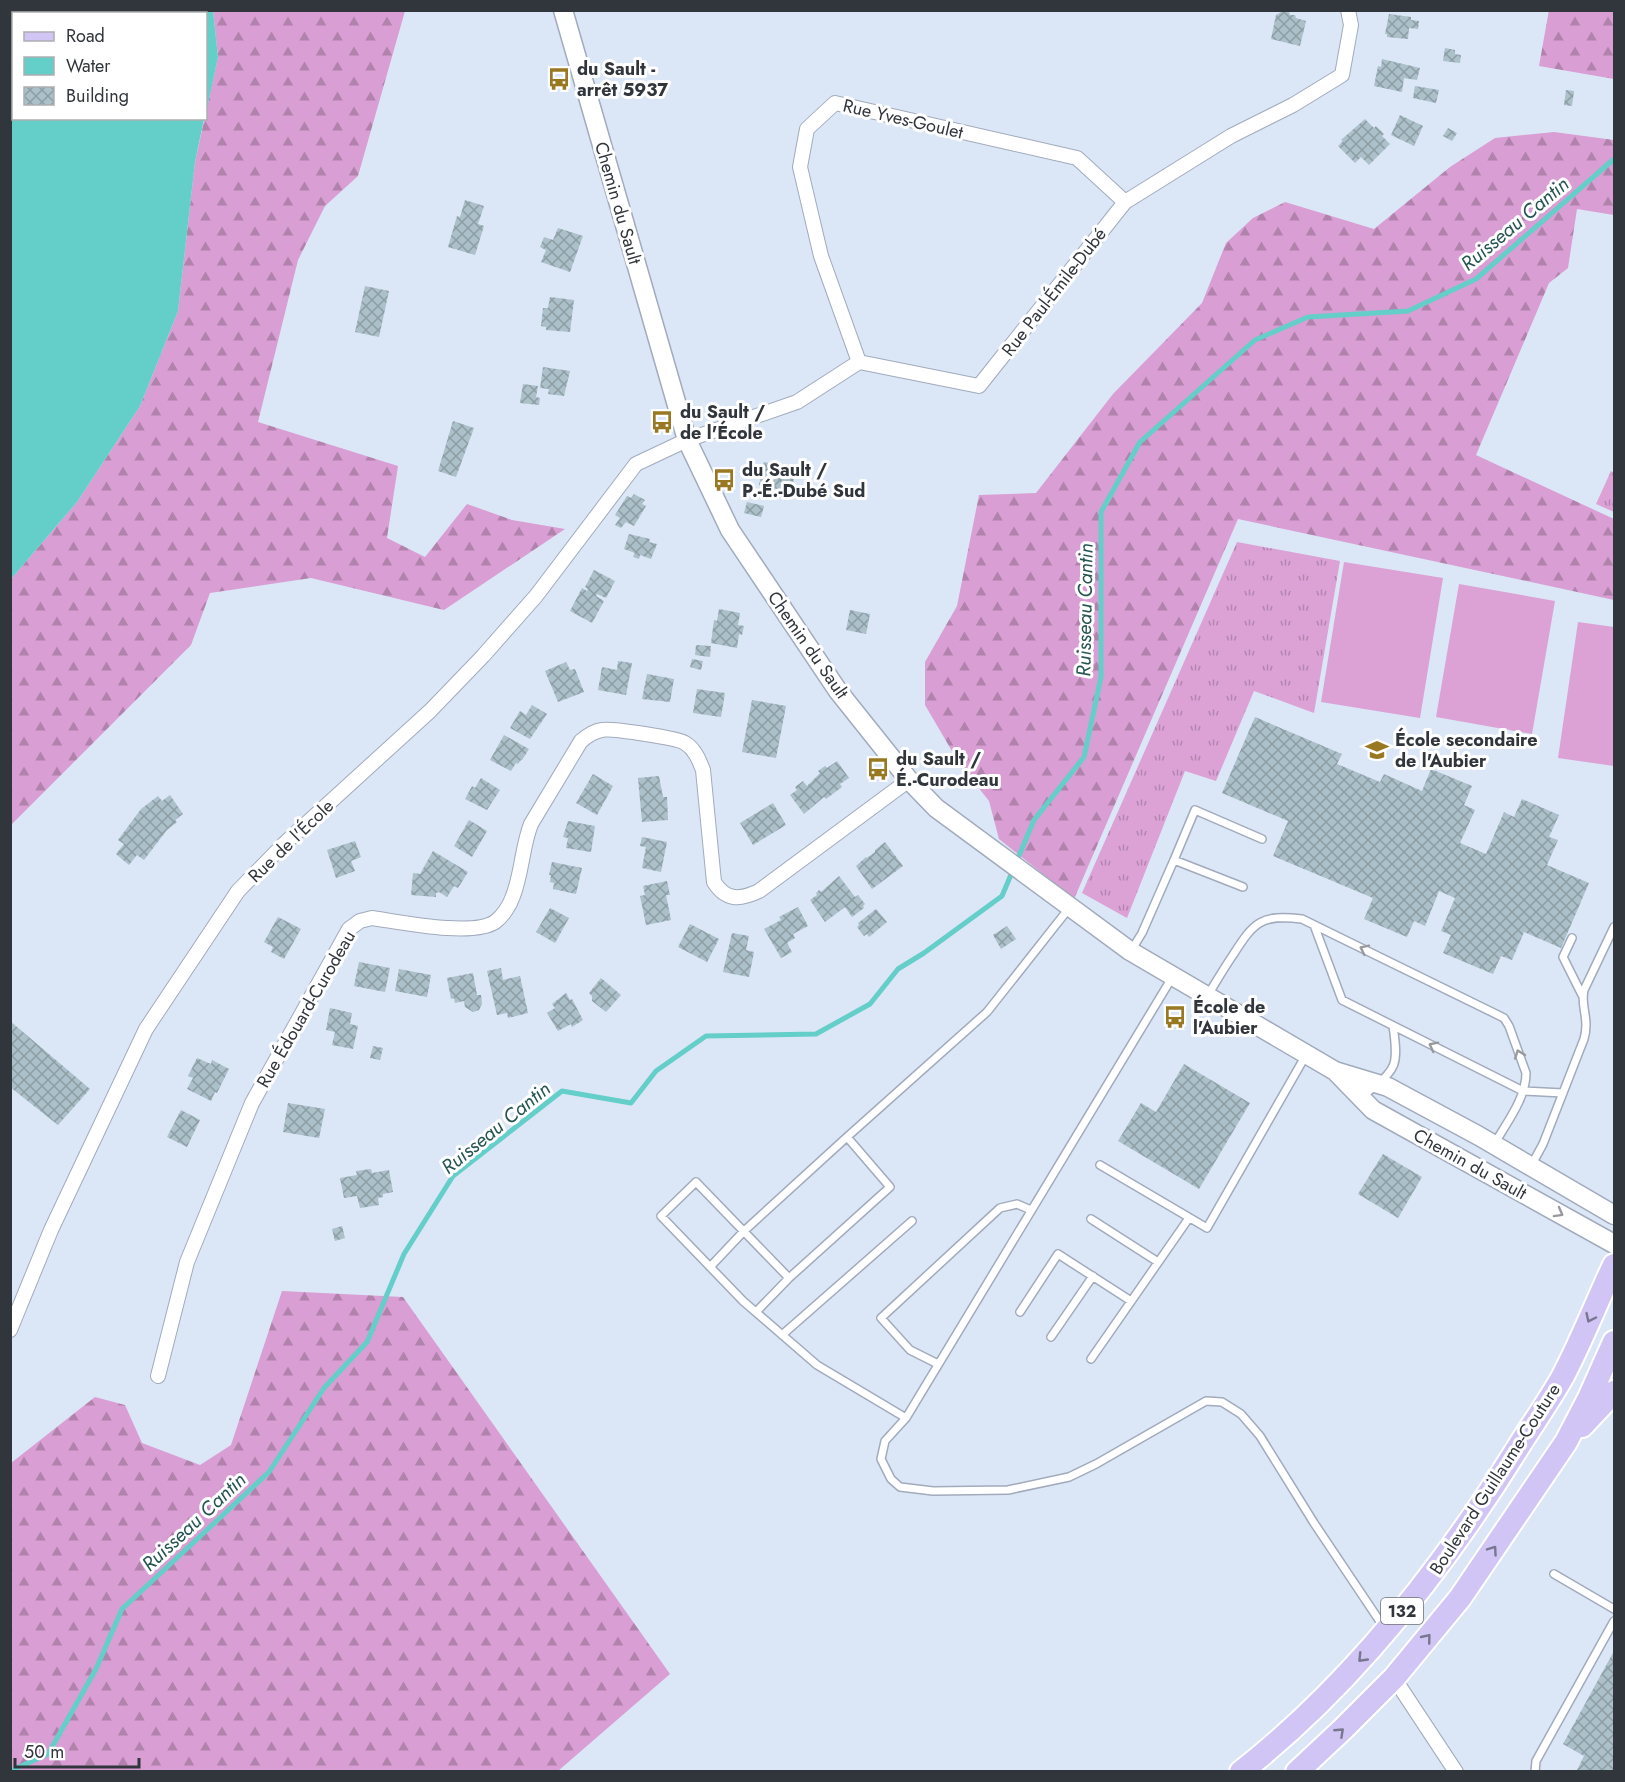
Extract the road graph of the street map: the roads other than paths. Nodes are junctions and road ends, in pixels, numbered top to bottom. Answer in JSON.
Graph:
{"nodes":[{"id":1,"x":563,"y":10,"type":"edge"},
{"id":2,"x":1348,"y":10,"type":"edge"},
{"id":3,"x":1125,"y":202,"type":"junction"},
{"id":4,"x":859,"y":363,"type":"junction"},
{"id":5,"x":687,"y":440,"type":"junction"},
{"id":6,"x":909,"y":780,"type":"junction"},
{"id":7,"x":1262,"y":839,"type":"dead end"},
{"id":8,"x":1174,"y":860,"type":"junction"},
{"id":9,"x":1243,"y":887,"type":"dead end"},
{"id":10,"x":1070,"y":907,"type":"junction"},
{"id":11,"x":1314,"y":925,"type":"junction"},
{"id":12,"x":1614,"y":927,"type":"edge"},
{"id":13,"x":1572,"y":938,"type":"dead end"},
{"id":14,"x":1130,"y":951,"type":"junction"},
{"id":15,"x":1173,"y":976,"type":"junction"},
{"id":16,"x":1207,"y":996,"type":"junction"},
{"id":17,"x":1582,"y":996,"type":"junction"},
{"id":18,"x":1393,"y":1026,"type":"junction"},
{"id":19,"x":1306,"y":1055,"type":"junction"},
{"id":20,"x":1335,"y":1071,"type":"junction"},
{"id":21,"x":1378,"y":1083,"type":"junction"},
{"id":22,"x":1523,"y":1091,"type":"junction"},
{"id":23,"x":1563,"y":1093,"type":"junction"},
{"id":24,"x":1361,"y":1098,"type":"junction"},
{"id":25,"x":847,"y":1137,"type":"junction"},
{"id":26,"x":1494,"y":1145,"type":"junction"},
{"id":27,"x":1100,"y":1165,"type":"dead end"},
{"id":28,"x":1531,"y":1166,"type":"junction"},
{"id":29,"x":1031,"y":1210,"type":"junction"},
{"id":30,"x":1614,"y":1215,"type":"edge"},
{"id":31,"x":1190,"y":1218,"type":"junction"},
{"id":32,"x":1091,"y":1219,"type":"dead end"},
{"id":33,"x":912,"y":1221,"type":"dead end"},
{"id":34,"x":744,"y":1231,"type":"junction"},
{"id":35,"x":1614,"y":1244,"type":"edge"},
{"id":36,"x":1158,"y":1262,"type":"junction"},
{"id":37,"x":1614,"y":1265,"type":"edge"},
{"id":38,"x":710,"y":1267,"type":"junction"},
{"id":39,"x":1093,"y":1276,"type":"junction"},
{"id":40,"x":789,"y":1278,"type":"junction"},
{"id":41,"x":1131,"y":1301,"type":"junction"},
{"id":42,"x":756,"y":1312,"type":"junction"},
{"id":43,"x":1020,"y":1312,"type":"dead end"},
{"id":44,"x":10,"y":1330,"type":"edge"},
{"id":45,"x":782,"y":1335,"type":"junction"},
{"id":46,"x":1051,"y":1337,"type":"dead end"},
{"id":47,"x":1614,"y":1342,"type":"edge"},
{"id":48,"x":1090,"y":1359,"type":"dead end"},
{"id":49,"x":938,"y":1364,"type":"junction"},
{"id":50,"x":158,"y":1376,"type":"dead end"},
{"id":51,"x":1614,"y":1392,"type":"edge"},
{"id":52,"x":906,"y":1418,"type":"junction"},
{"id":53,"x":1566,"y":1442,"type":"junction"},
{"id":54,"x":1554,"y":1574,"type":"dead end"},
{"id":55,"x":1614,"y":1609,"type":"edge"},
{"id":56,"x":1614,"y":1621,"type":"edge"},
{"id":57,"x":1386,"y":1631,"type":"junction"},
{"id":58,"x":1394,"y":1678,"type":"junction"},
{"id":59,"x":1241,"y":1772,"type":"edge"},
{"id":60,"x":1297,"y":1772,"type":"edge"},
{"id":61,"x":1456,"y":1772,"type":"edge"},
{"id":62,"x":1535,"y":1772,"type":"edge"}],
"edges":[{"from":1,"to":5,"type":"street","name":"Chemin du Sault"},
{"from":2,"to":3,"type":"street","name":"Rue Paul-Émile-Dubé"},
{"from":3,"to":4,"type":"street","name":"Rue Paul-Émile-Dubé"},
{"from":3,"to":4,"type":"street","name":"Rue Yves-Goulet"},
{"from":4,"to":5,"type":"street"},
{"from":5,"to":6,"type":"street","name":"Chemin du Sault"},
{"from":5,"to":44,"type":"street","name":"Rue de l'École"},
{"from":6,"to":10,"type":"street","name":"Chemin du Sault"},
{"from":6,"to":50,"type":"street","name":"Rue Édouard-Curodeau"},
{"from":7,"to":8,"type":"lane"},
{"from":8,"to":9,"type":"lane"},
{"from":8,"to":14,"type":"lane"},
{"from":10,"to":14,"type":"street","name":"Chemin du Sault"},
{"from":10,"to":25,"type":"lane"},
{"from":11,"to":16,"type":"lane"},
{"from":11,"to":18,"type":"lane"},
{"from":22,"to":11,"type":"lane","one_way":true},
{"from":12,"to":17,"type":"lane"},
{"from":13,"to":17,"type":"lane"},
{"from":14,"to":15,"type":"street","name":"Chemin du Sault"},
{"from":15,"to":16,"type":"street","name":"Chemin du Sault"},
{"from":15,"to":29,"type":"lane"},
{"from":16,"to":19,"type":"street","name":"Chemin du Sault"},
{"from":17,"to":23,"type":"lane"},
{"from":18,"to":21,"type":"lane"},
{"from":22,"to":18,"type":"lane","one_way":true},
{"from":19,"to":20,"type":"street","name":"Chemin du Sault"},
{"from":19,"to":31,"type":"lane"},
{"from":20,"to":21,"type":"street","name":"Chemin du Sault"},
{"from":20,"to":24,"type":"street","name":"Chemin du Sault"},
{"from":21,"to":24,"type":"lane"},
{"from":21,"to":26,"type":"street","name":"Chemin du Sault"},
{"from":22,"to":23,"type":"lane"},
{"from":22,"to":26,"type":"lane"},
{"from":23,"to":28,"type":"lane"},
{"from":24,"to":35,"type":"street","name":"Chemin du Sault","one_way":true},
{"from":25,"to":34,"type":"lane"},
{"from":25,"to":40,"type":"lane"},
{"from":26,"to":28,"type":"street","name":"Chemin du Sault"},
{"from":27,"to":31,"type":"lane"},
{"from":28,"to":30,"type":"street","name":"Chemin du Sault"},
{"from":29,"to":49,"type":"lane"},
{"from":29,"to":49,"type":"lane"},
{"from":31,"to":36,"type":"lane"},
{"from":32,"to":36,"type":"lane"},
{"from":33,"to":45,"type":"lane"},
{"from":34,"to":38,"type":"lane"},
{"from":34,"to":38,"type":"lane"},
{"from":34,"to":40,"type":"lane"},
{"from":36,"to":41,"type":"lane"},
{"from":37,"to":57,"type":"main road","name":"Boulevard Guillaume-Couture","number":"132","one_way":true},
{"from":38,"to":42,"type":"lane"},
{"from":39,"to":41,"type":"lane"},
{"from":39,"to":43,"type":"lane"},
{"from":39,"to":46,"type":"lane"},
{"from":40,"to":42,"type":"lane"},
{"from":41,"to":48,"type":"lane"},
{"from":42,"to":45,"type":"lane"},
{"from":45,"to":52,"type":"lane"},
{"from":47,"to":53,"type":"main road","name":"Boulevard Guillaume-Couture","number":"132"},
{"from":49,"to":52,"type":"lane"},
{"from":51,"to":53,"type":"main road"},
{"from":52,"to":57,"type":"lane"},
{"from":58,"to":53,"type":"main road","name":"Boulevard Guillaume-Couture","number":"132","one_way":true},
{"from":54,"to":55,"type":"lane"},
{"from":56,"to":62,"type":"lane"},
{"from":57,"to":59,"type":"main road","name":"Boulevard Guillaume-Couture","number":"132","one_way":true},
{"from":60,"to":58,"type":"main road","name":"Boulevard Guillaume-Couture","number":"132","one_way":true},
{"from":58,"to":61,"type":"street"}]}
